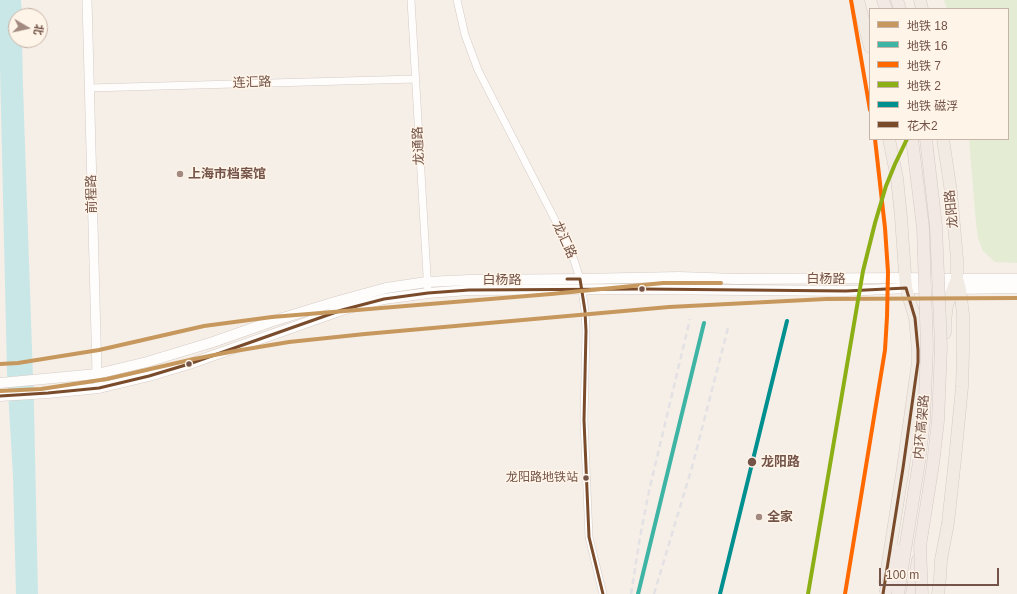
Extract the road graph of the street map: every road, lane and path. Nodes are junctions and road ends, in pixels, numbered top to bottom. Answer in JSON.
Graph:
{"nodes":[{"id":1,"x":87,"y":0,"type":"edge"},
{"id":2,"x":411,"y":0,"type":"edge"},
{"id":3,"x":457,"y":0,"type":"edge"},
{"id":4,"x":858,"y":0,"type":"edge"},
{"id":5,"x":869,"y":42,"type":"edge"},
{"id":6,"x":416,"y":78,"type":"junction"},
{"id":7,"x":89,"y":88,"type":"junction"},
{"id":8,"x":889,"y":140,"type":"edge"},
{"id":9,"x":912,"y":140,"type":"edge"},
{"id":10,"x":926,"y":140,"type":"edge"},
{"id":11,"x":943,"y":140,"type":"edge"},
{"id":12,"x":1017,"y":279,"type":"edge"},
{"id":13,"x":427,"y":282,"type":"junction"},
{"id":14,"x":906,"y":283,"type":"junction"},
{"id":15,"x":581,"y":284,"type":"junction"},
{"id":16,"x":957,"y":286,"type":"junction"},
{"id":17,"x":1017,"y":288,"type":"edge"},
{"id":18,"x":428,"y":293,"type":"junction"},
{"id":19,"x":918,"y":362,"type":"junction"},
{"id":20,"x":97,"y":374,"type":"junction"},
{"id":21,"x":3,"y":383,"type":"edge"},
{"id":22,"x":99,"y":388,"type":"junction"},
{"id":23,"x":3,"y":396,"type":"edge"},
{"id":24,"x":912,"y":504,"type":"junction"},
{"id":25,"x":920,"y":546,"type":"junction"},
{"id":26,"x":941,"y":560,"type":"junction"},
{"id":27,"x":603,"y":594,"type":"edge"},
{"id":28,"x":884,"y":594,"type":"edge"},
{"id":29,"x":897,"y":594,"type":"edge"},
{"id":30,"x":912,"y":594,"type":"edge"},
{"id":31,"x":916,"y":594,"type":"edge"},
{"id":32,"x":922,"y":594,"type":"edge"},
{"id":33,"x":933,"y":594,"type":"edge"},
{"id":34,"x":938,"y":594,"type":"edge"}],
"edges":[{"from":1,"to":7,"type":"street","name":"前程路"},
{"from":2,"to":6,"type":"street","name":"龙通路"},
{"from":3,"to":15,"type":"street","name":"龙汇路"},
{"from":4,"to":5,"type":"main road"},
{"from":6,"to":7,"type":"street","name":"连汇路"},
{"from":6,"to":13,"type":"street","name":"龙通路"},
{"from":7,"to":20,"type":"street","name":"前程路"},
{"from":8,"to":14,"type":"main road"},
{"from":9,"to":24,"type":"highway","name":"内环高架路","bridge":true},
{"from":10,"to":25,"type":"highway","name":"内环高架路","bridge":true},
{"from":11,"to":16,"type":"main road","name":"龙阳路"},
{"from":12,"to":16,"type":"main road","name":"白杨路"},
{"from":13,"to":15,"type":"main road","name":"白杨路"},
{"from":13,"to":18,"type":"street","name":"龙通路"},
{"from":13,"to":20,"type":"main road","name":"白杨路"},
{"from":14,"to":15,"type":"main road","name":"白杨路"},
{"from":14,"to":16,"type":"main road","name":"白杨路"},
{"from":14,"to":19,"type":"main road"},
{"from":15,"to":18,"type":"main road","name":"白杨路"},
{"from":15,"to":27,"type":"street","name":"龙汇路"},
{"from":16,"to":17,"type":"main road","name":"白杨路"},
{"from":16,"to":26,"type":"main road","name":"龙阳路"},
{"from":16,"to":31,"type":"main road","name":"龙阳路"},
{"from":18,"to":22,"type":"main road","name":"白杨路"},
{"from":19,"to":28,"type":"main road"},
{"from":19,"to":29,"type":"main road"},
{"from":20,"to":21,"type":"main road","name":"白杨路"},
{"from":20,"to":22,"type":"street","name":"前程路"},
{"from":22,"to":23,"type":"main road","name":"白杨路"},
{"from":24,"to":28,"type":"highway","bridge":true},
{"from":24,"to":29,"type":"highway","name":"内环高架路","bridge":true},
{"from":25,"to":30,"type":"highway","name":"内环高架路","bridge":true},
{"from":25,"to":32,"type":"highway","bridge":true},
{"from":26,"to":33,"type":"main road"},
{"from":26,"to":34,"type":"main road","name":"龙阳路"}]}
